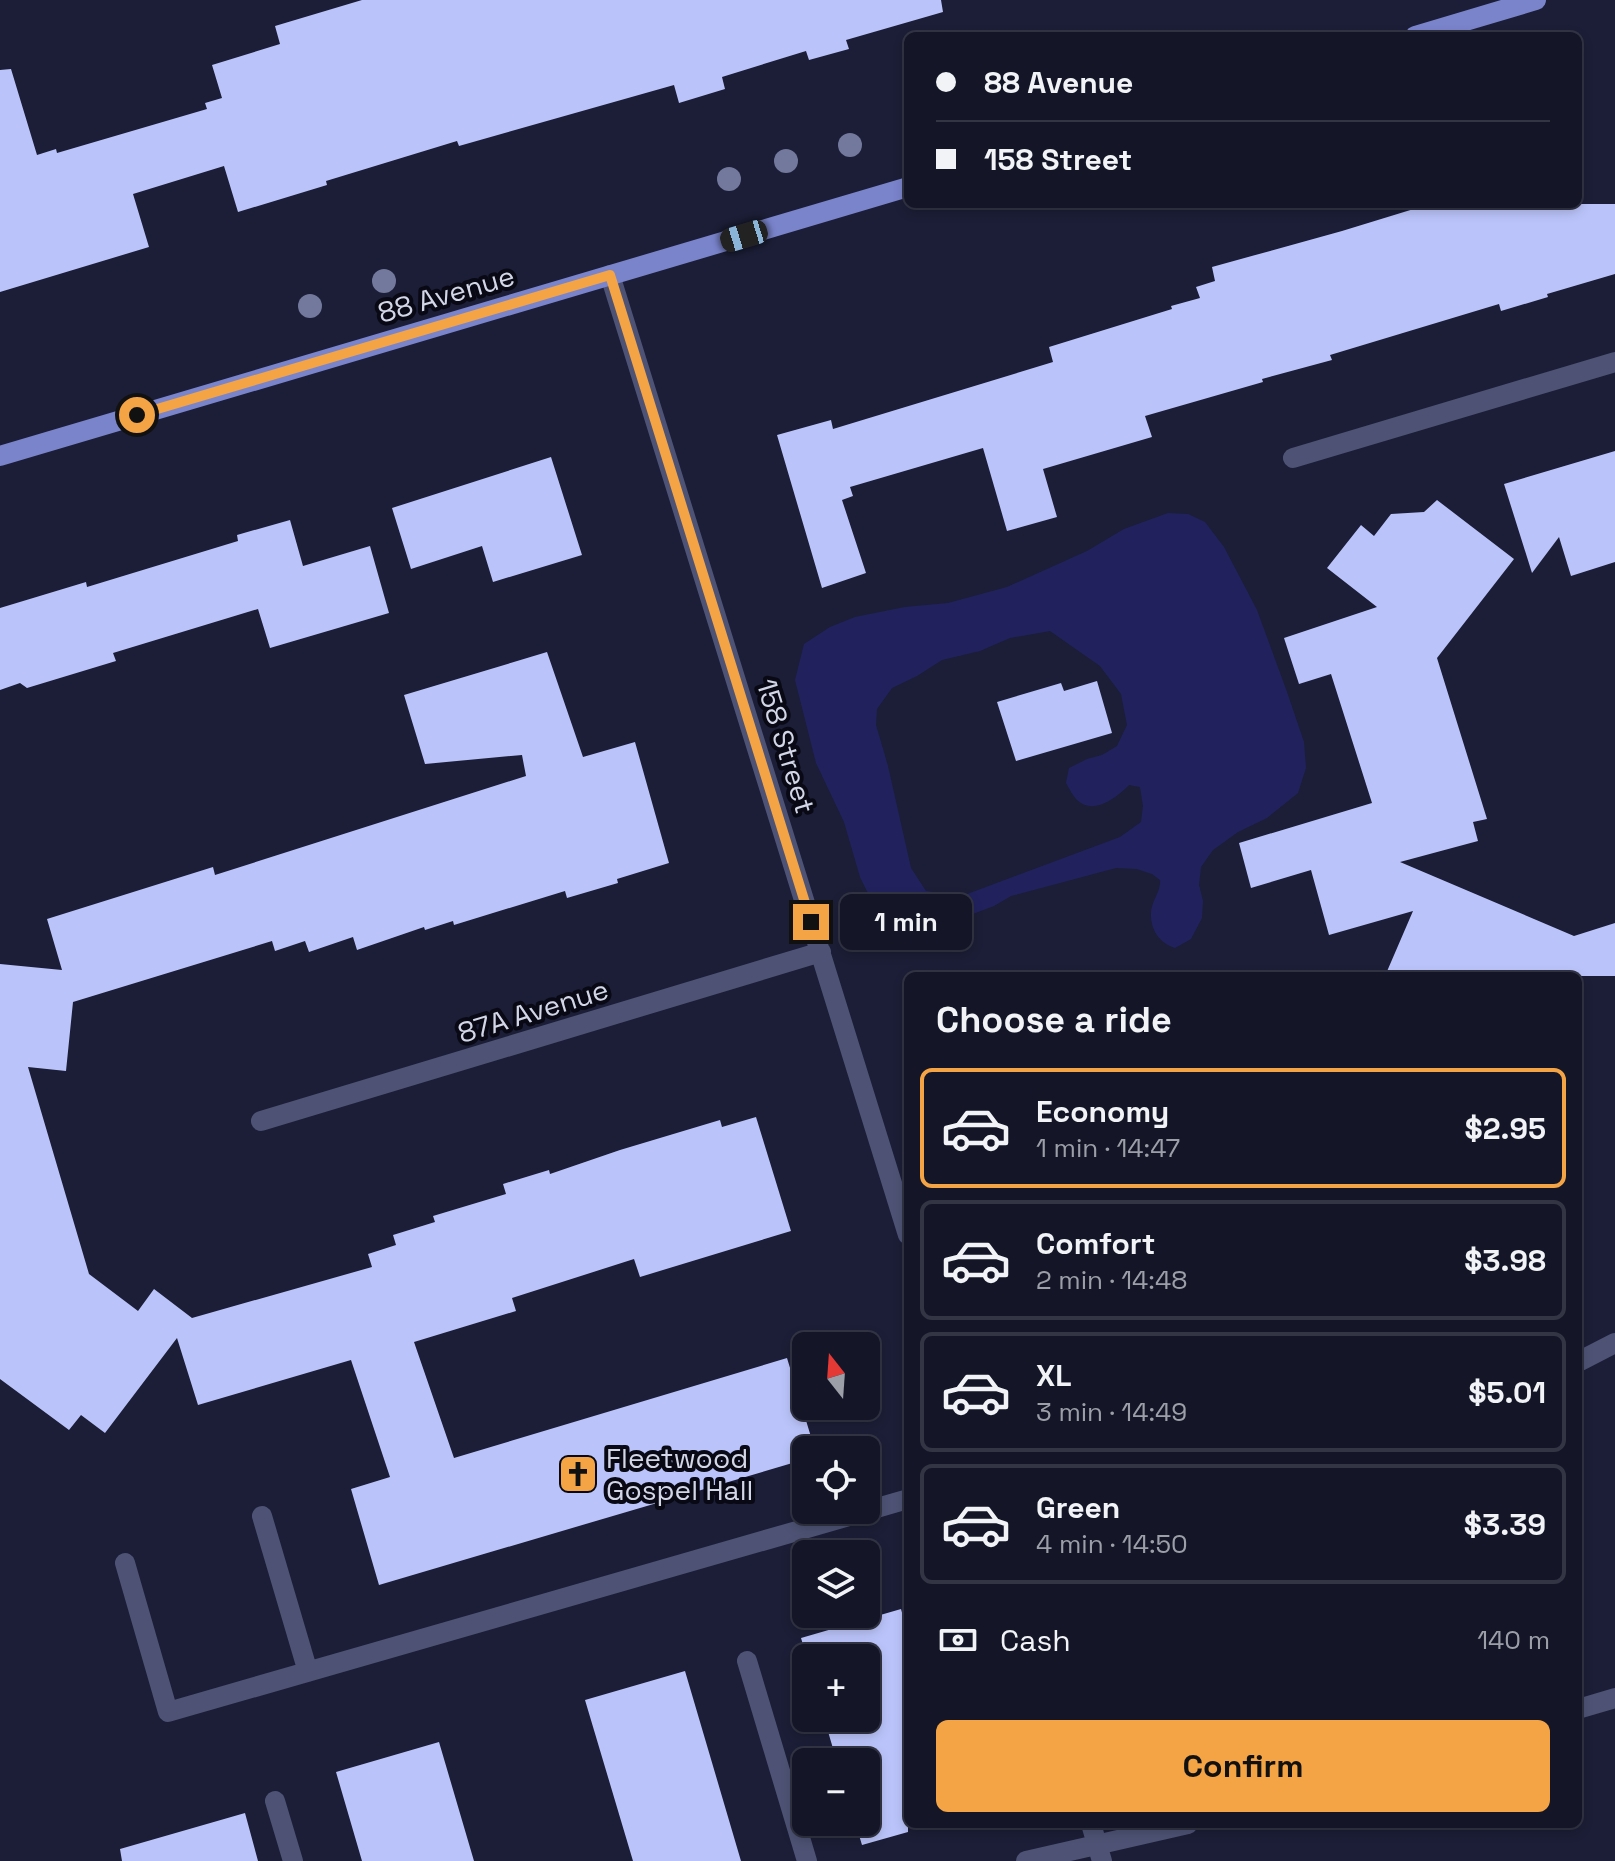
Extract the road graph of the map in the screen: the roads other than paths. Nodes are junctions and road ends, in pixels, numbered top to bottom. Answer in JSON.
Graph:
{"nodes":[{"id":1,"x":1536,"y":0,"type":"edge"},
{"id":2,"x":1428,"y":32,"type":"edge"},
{"id":3,"x":904,"y":188,"type":"edge"},
{"id":4,"x":610,"y":275,"type":"junction"},
{"id":5,"x":1615,"y":362,"type":"edge"},
{"id":6,"x":0,"y":456,"type":"edge"},
{"id":7,"x":1293,"y":458,"type":"dead end"},
{"id":8,"x":821,"y":952,"type":"junction"},
{"id":9,"x":261,"y":1121,"type":"dead end"},
{"id":10,"x":904,"y":1222,"type":"edge"},
{"id":11,"x":1615,"y":1343,"type":"edge"},
{"id":12,"x":1582,"y":1360,"type":"edge"},
{"id":13,"x":904,"y":1500,"type":"edge"},
{"id":14,"x":262,"y":1516,"type":"dead end"},
{"id":15,"x":125,"y":1563,"type":"dead end"},
{"id":16,"x":747,"y":1661,"type":"dead end"},
{"id":17,"x":308,"y":1672,"type":"junction"},
{"id":18,"x":1615,"y":1698,"type":"edge"},
{"id":19,"x":1582,"y":1708,"type":"edge"},
{"id":20,"x":275,"y":1801,"type":"dead end"},
{"id":21,"x":1092,"y":1828,"type":"edge"},
{"id":22,"x":1176,"y":1828,"type":"edge"},
{"id":23,"x":1100,"y":1853,"type":"edge"},
{"id":24,"x":293,"y":1861,"type":"edge"},
{"id":25,"x":807,"y":1861,"type":"edge"},
{"id":26,"x":1026,"y":1861,"type":"edge"}],
"edges":[{"from":1,"to":2,"type":"main road"},
{"from":3,"to":4,"type":"main road","name":"88 Avenue"},
{"from":4,"to":6,"type":"main road","name":"88 Avenue"},
{"from":4,"to":8,"type":"street","name":"158 Street"},
{"from":5,"to":7,"type":"street"},
{"from":8,"to":9,"type":"street","name":"87A Avenue"},
{"from":8,"to":10,"type":"street","name":"158 Street"},
{"from":11,"to":12,"type":"street"},
{"from":13,"to":17,"type":"street"},
{"from":14,"to":17,"type":"street"},
{"from":15,"to":17,"type":"street"},
{"from":16,"to":25,"type":"street"},
{"from":18,"to":19,"type":"street"},
{"from":20,"to":24,"type":"street"},
{"from":21,"to":23,"type":"street"},
{"from":22,"to":23,"type":"street"},
{"from":23,"to":26,"type":"street"}]}
